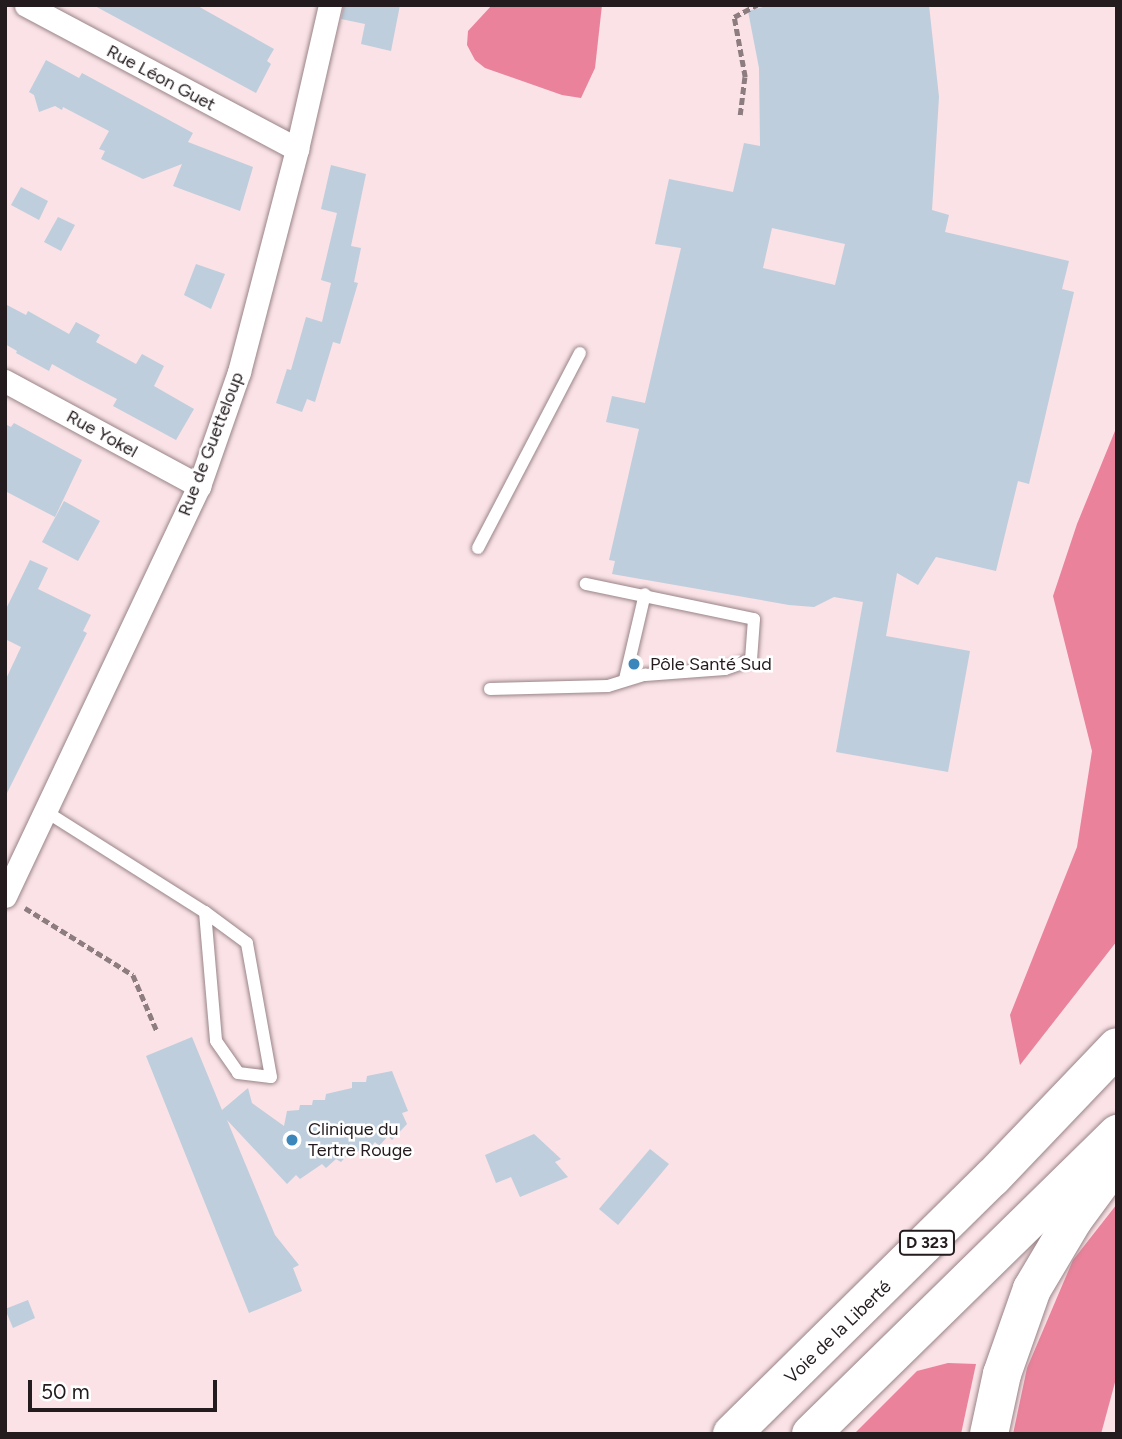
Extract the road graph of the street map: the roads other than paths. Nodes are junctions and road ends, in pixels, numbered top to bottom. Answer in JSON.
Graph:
{"nodes":[{"id":1,"x":26,"y":5,"type":"edge"},
{"id":2,"x":330,"y":5,"type":"edge"},
{"id":3,"x":297,"y":149,"type":"junction"},
{"id":4,"x":580,"y":353,"type":"dead end"},
{"id":5,"x":5,"y":381,"type":"edge"},
{"id":6,"x":199,"y":486,"type":"junction"},
{"id":7,"x":478,"y":548,"type":"dead end"},
{"id":8,"x":586,"y":583,"type":"dead end"},
{"id":9,"x":645,"y":594,"type":"junction"},
{"id":10,"x":625,"y":679,"type":"junction"},
{"id":11,"x":490,"y":689,"type":"dead end"},
{"id":12,"x":45,"y":811,"type":"junction"},
{"id":13,"x":11,"y":900,"type":"edge"},
{"id":14,"x":205,"y":912,"type":"junction"},
{"id":15,"x":1117,"y":1047,"type":"edge"},
{"id":16,"x":1117,"y":1133,"type":"edge"},
{"id":17,"x":1117,"y":1160,"type":"edge"},
{"id":18,"x":732,"y":1434,"type":"edge"},
{"id":19,"x":811,"y":1434,"type":"edge"},
{"id":20,"x":989,"y":1434,"type":"edge"}],
"edges":[{"from":1,"to":3,"type":"street","name":"Rue Léon Guet"},
{"from":2,"to":3,"type":"street","name":"Rue de Guetteloup"},
{"from":3,"to":6,"type":"street","name":"Rue de Guetteloup"},
{"from":4,"to":7,"type":"lane"},
{"from":5,"to":6,"type":"street","name":"Rue Yokel"},
{"from":6,"to":12,"type":"street","name":"Rue de Guetteloup"},
{"from":8,"to":9,"type":"lane"},
{"from":9,"to":10,"type":"lane"},
{"from":9,"to":10,"type":"lane"},
{"from":10,"to":11,"type":"lane"},
{"from":12,"to":13,"type":"street","name":"Rue de Guetteloup"},
{"from":12,"to":14,"type":"lane"},
{"from":14,"to":14,"type":"lane"},
{"from":15,"to":18,"type":"highway","name":"Voie de la Liberté","number":"D 323"},
{"from":16,"to":19,"type":"highway","number":"D 323"},
{"from":17,"to":20,"type":"highway"}]}
